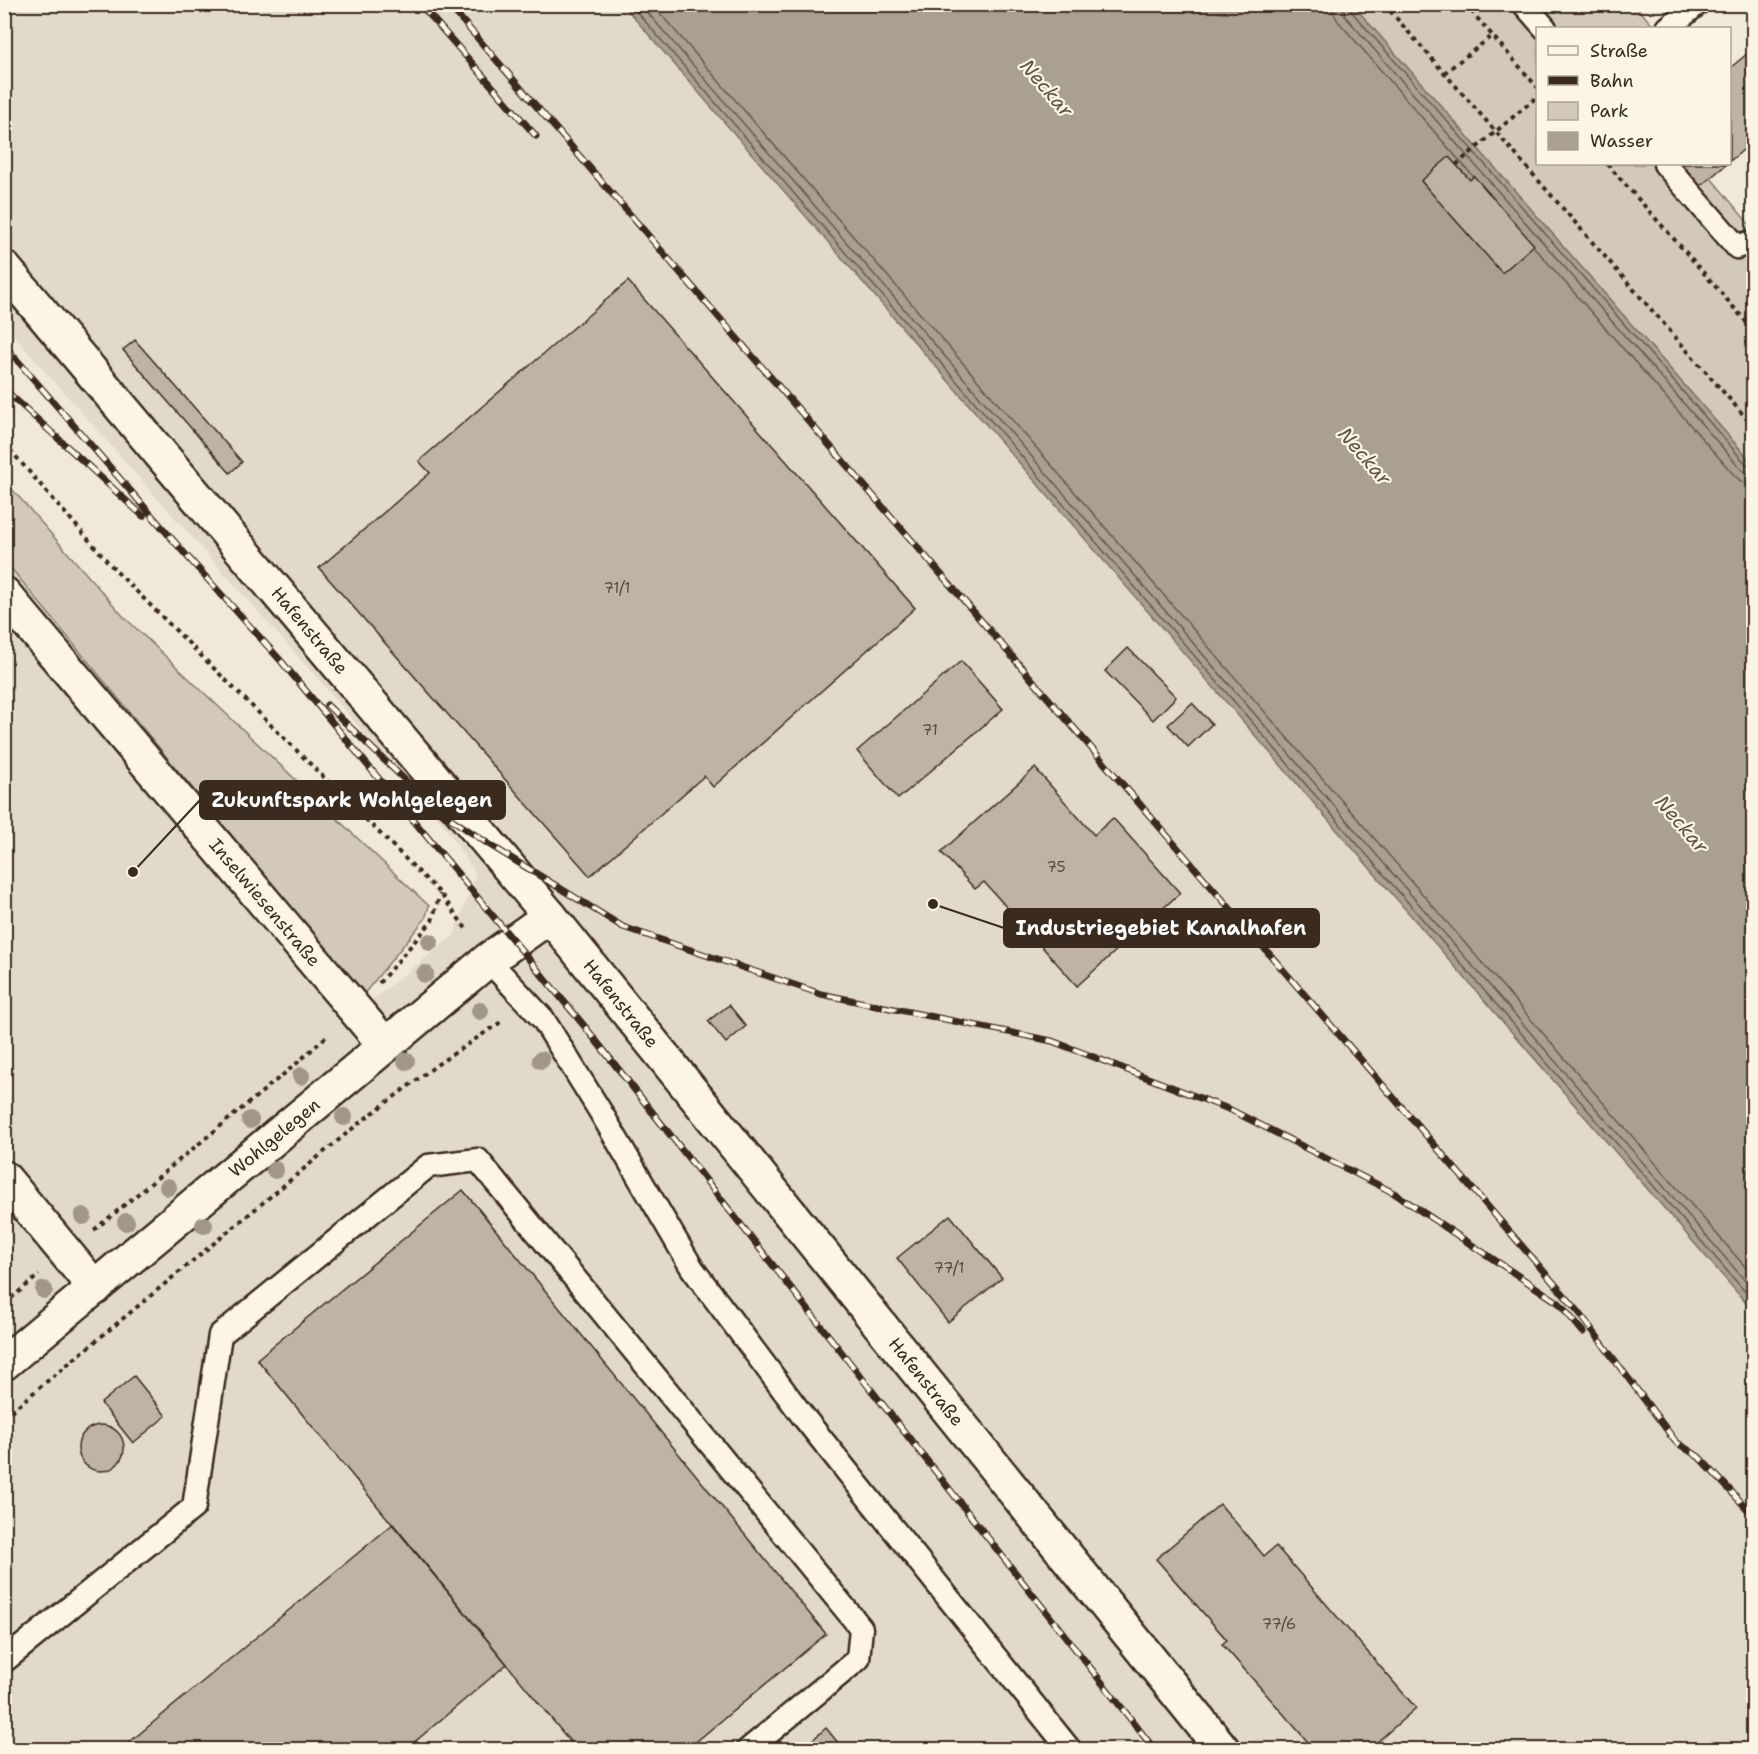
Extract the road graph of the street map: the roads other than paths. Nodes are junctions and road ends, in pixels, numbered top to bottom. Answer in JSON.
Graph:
{"nodes":[{"id":1,"x":1524,"y":4,"type":"edge"},
{"id":2,"x":1697,"y":4,"type":"edge"},
{"id":3,"x":1544,"y":27,"type":"edge"},
{"id":4,"x":1669,"y":27,"type":"edge"},
{"id":5,"x":1666,"y":165,"type":"edge"},
{"id":6,"x":1754,"y":241,"type":"edge"},
{"id":7,"x":4,"y":268,"type":"edge"},
{"id":8,"x":4,"y":594,"type":"edge"},
{"id":9,"x":550,"y":916,"type":"junction"},
{"id":10,"x":488,"y":960,"type":"junction"},
{"id":11,"x":385,"y":1045,"type":"junction"},
{"id":12,"x":4,"y":1178,"type":"edge"},
{"id":13,"x":95,"y":1288,"type":"junction"},
{"id":14,"x":6,"y":1358,"type":"edge"},
{"id":15,"x":4,"y":1661,"type":"edge"},
{"id":16,"x":748,"y":1749,"type":"edge"},
{"id":17,"x":1070,"y":1749,"type":"edge"},
{"id":18,"x":1223,"y":1749,"type":"edge"}],
"edges":[{"from":1,"to":3,"type":"lane"},
{"from":2,"to":4,"type":"lane"},
{"from":5,"to":6,"type":"lane"},
{"from":7,"to":9,"type":"main road","name":"Hafenstraße"},
{"from":8,"to":11,"type":"main road","name":"Inselwiesenstraße"},
{"from":9,"to":10,"type":"main road","name":"Wohlgelegen"},
{"from":9,"to":18,"type":"main road","name":"Hafenstraße"},
{"from":10,"to":11,"type":"main road","name":"Wohlgelegen"},
{"from":10,"to":17,"type":"lane"},
{"from":11,"to":13,"type":"main road","name":"Wohlgelegen"},
{"from":12,"to":13,"type":"main road"},
{"from":13,"to":14,"type":"main road","name":"Wohlgelegen"},
{"from":15,"to":16,"type":"lane"}]}
